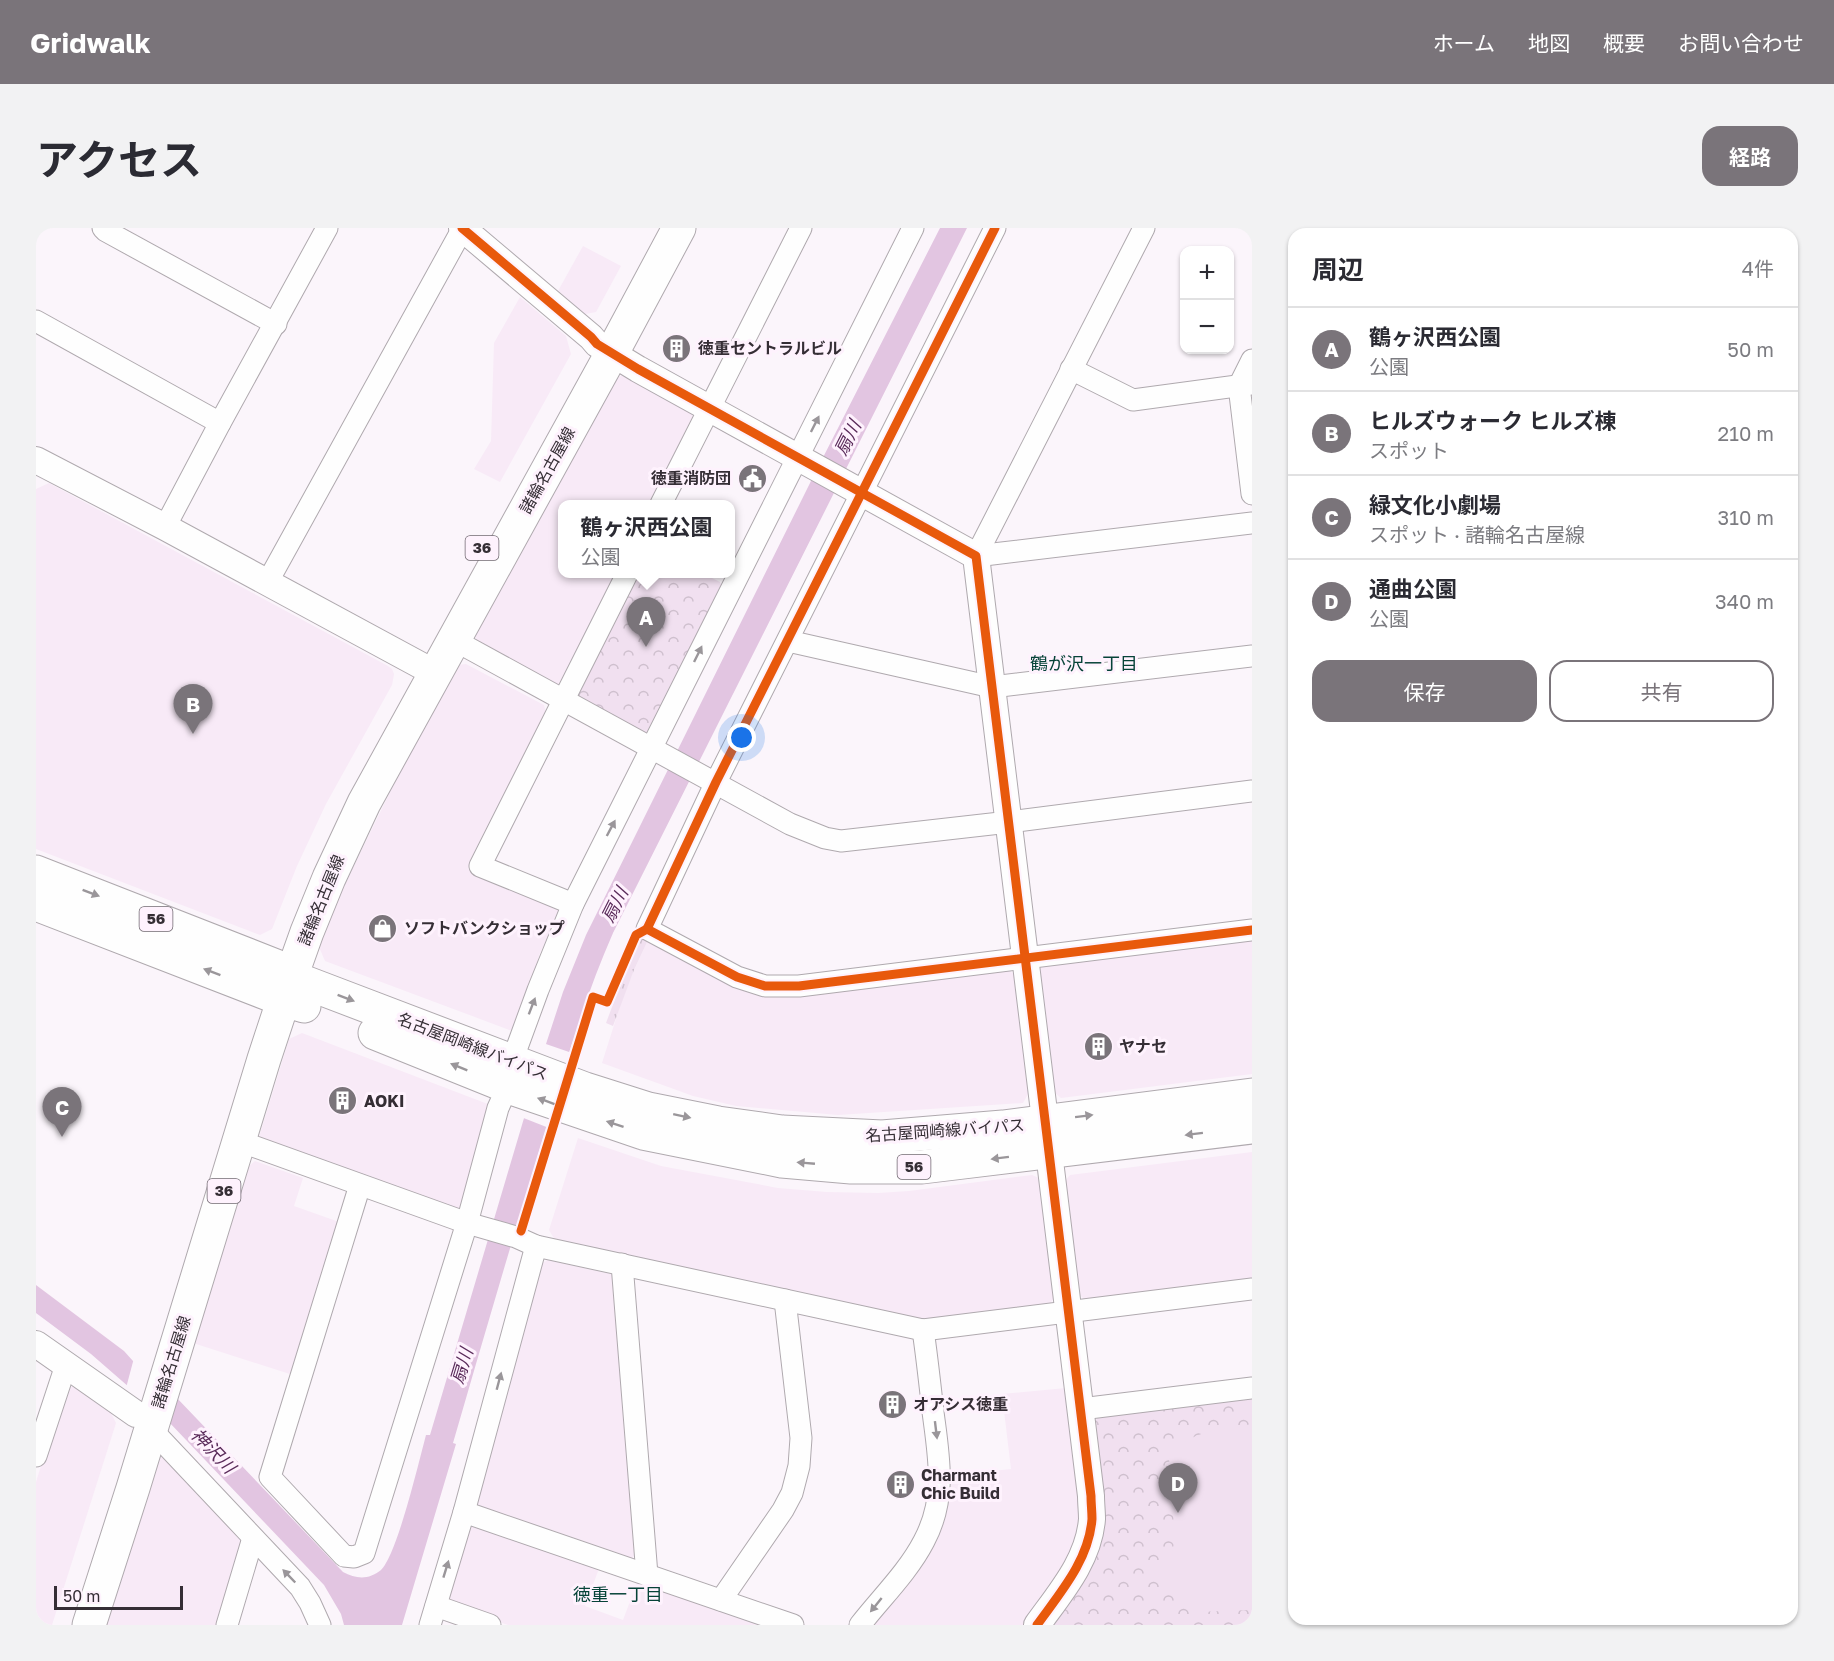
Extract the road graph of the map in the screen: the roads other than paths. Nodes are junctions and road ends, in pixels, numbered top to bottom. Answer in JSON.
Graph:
{"nodes":[{"id":1,"x":103,"y":228,"type":"edge"},
{"id":2,"x":327,"y":228,"type":"edge"},
{"id":3,"x":462,"y":228,"type":"edge"},
{"id":4,"x":659,"y":228,"type":"edge"},
{"id":5,"x":679,"y":228,"type":"edge"},
{"id":6,"x":801,"y":228,"type":"edge"},
{"id":7,"x":913,"y":228,"type":"edge"},
{"id":8,"x":995,"y":228,"type":"edge"},
{"id":9,"x":1144,"y":228,"type":"edge"},
{"id":10,"x":36,"y":321,"type":"edge"},
{"id":11,"x":276,"y":324,"type":"junction"},
{"id":12,"x":604,"y":349,"type":"junction"},
{"id":13,"x":1252,"y":360,"type":"edge"},
{"id":14,"x":1071,"y":369,"type":"junction"},
{"id":15,"x":1246,"y":385,"type":"edge"},
{"id":16,"x":709,"y":408,"type":"junction"},
{"id":17,"x":220,"y":423,"type":"junction"},
{"id":18,"x":36,"y":460,"type":"edge"},
{"id":19,"x":806,"y":462,"type":"junction"},
{"id":20,"x":853,"y":488,"type":"junction"},
{"id":21,"x":1252,"y":494,"type":"edge"},
{"id":22,"x":663,"y":500,"type":"edge"},
{"id":23,"x":1252,"y":523,"type":"edge"},
{"id":24,"x":165,"y":527,"type":"junction"},
{"id":25,"x":976,"y":556,"type":"junction"},
{"id":26,"x":735,"y":565,"type":"edge"},
{"id":27,"x":624,"y":578,"type":"edge"},
{"id":28,"x":726,"y":578,"type":"edge"},
{"id":29,"x":267,"y":583,"type":"junction"},
{"id":30,"x":454,"y":640,"type":"junction"},
{"id":31,"x":788,"y":641,"type":"junction"},
{"id":32,"x":1252,"y":656,"type":"edge"},
{"id":33,"x":420,"y":665,"type":"junction"},
{"id":34,"x":992,"y":687,"type":"junction"},
{"id":35,"x":562,"y":699,"type":"junction"},
{"id":36,"x":651,"y":747,"type":"junction"},
{"id":37,"x":716,"y":782,"type":"junction"},
{"id":38,"x":1252,"y":791,"type":"edge"},
{"id":39,"x":1009,"y":822,"type":"junction"},
{"id":40,"x":36,"y":872,"type":"edge"},
{"id":41,"x":36,"y":904,"type":"edge"},
{"id":42,"x":573,"y":904,"type":"junction"},
{"id":43,"x":1252,"y":930,"type":"edge"},
{"id":44,"x":1025,"y":959,"type":"junction"},
{"id":45,"x":280,"y":984,"type":"junction"},
{"id":46,"x":513,"y":1075,"type":"junction"},
{"id":47,"x":1252,"y":1095,"type":"edge"},
{"id":48,"x":1252,"y":1127,"type":"edge"},
{"id":49,"x":1046,"y":1137,"type":"junction"},
{"id":50,"x":239,"y":1141,"type":"junction"},
{"id":51,"x":360,"y":1185,"type":"junction"},
{"id":52,"x":476,"y":1226,"type":"junction"},
{"id":53,"x":536,"y":1246,"type":"junction"},
{"id":54,"x":622,"y":1264,"type":"junction"},
{"id":55,"x":1252,"y":1289,"type":"edge"},
{"id":56,"x":784,"y":1300,"type":"junction"},
{"id":57,"x":1068,"y":1312,"type":"junction"},
{"id":58,"x":923,"y":1330,"type":"junction"},
{"id":59,"x":36,"y":1344,"type":"edge"},
{"id":60,"x":66,"y":1365,"type":"junction"},
{"id":61,"x":157,"y":1375,"type":"junction"},
{"id":62,"x":1252,"y":1388,"type":"edge"},
{"id":63,"x":1081,"y":1408,"type":"junction"},
{"id":64,"x":144,"y":1416,"type":"junction"},
{"id":65,"x":36,"y":1456,"type":"edge"},
{"id":66,"x":464,"y":1512,"type":"junction"},
{"id":67,"x":253,"y":1539,"type":"junction"},
{"id":68,"x":647,"y":1575,"type":"junction"},
{"id":69,"x":721,"y":1600,"type":"junction"},
{"id":70,"x":433,"y":1615,"type":"edge"},
{"id":71,"x":69,"y":1625,"type":"edge"},
{"id":72,"x":89,"y":1625,"type":"edge"},
{"id":73,"x":226,"y":1625,"type":"edge"},
{"id":74,"x":320,"y":1625,"type":"edge"},
{"id":75,"x":490,"y":1625,"type":"edge"},
{"id":76,"x":793,"y":1625,"type":"edge"},
{"id":77,"x":860,"y":1625,"type":"edge"},
{"id":78,"x":1037,"y":1625,"type":"edge"}],
"edges":[{"from":1,"to":11,"type":"street"},
{"from":2,"to":11,"type":"street"},
{"from":3,"to":12,"type":"street"},
{"from":3,"to":29,"type":"street"},
{"from":4,"to":12,"type":"main road","name":"諸輪名古屋線","number":"36"},
{"from":5,"to":12,"type":"main road","name":"諸輪名古屋線","number":"36"},
{"from":6,"to":16,"type":"street"},
{"from":19,"to":7,"type":"street","one_way":true},
{"from":8,"to":20,"type":"street"},
{"from":9,"to":14,"type":"street"},
{"from":10,"to":17,"type":"street"},
{"from":11,"to":17,"type":"street"},
{"from":12,"to":16,"type":"street"},
{"from":12,"to":30,"type":"main road","name":"諸輪名古屋線","number":"36"},
{"from":12,"to":33,"type":"main road","name":"諸輪名古屋線","number":"36"},
{"from":13,"to":15,"type":"street"},
{"from":14,"to":15,"type":"street"},
{"from":14,"to":25,"type":"street"},
{"from":15,"to":21,"type":"street"},
{"from":16,"to":19,"type":"street"},
{"from":16,"to":22,"type":"street"},
{"from":17,"to":24,"type":"street"},
{"from":18,"to":24,"type":"street"},
{"from":19,"to":20,"type":"street"},
{"from":19,"to":26,"type":"street"},
{"from":20,"to":25,"type":"street"},
{"from":20,"to":31,"type":"street"},
{"from":23,"to":25,"type":"street"},
{"from":24,"to":29,"type":"street"},
{"from":25,"to":34,"type":"street"},
{"from":27,"to":35,"type":"street"},
{"from":36,"to":28,"type":"street","one_way":true},
{"from":29,"to":33,"type":"street"},
{"from":30,"to":35,"type":"street"},
{"from":30,"to":45,"type":"main road","name":"諸輪名古屋線","number":"36"},
{"from":31,"to":34,"type":"street"},
{"from":31,"to":37,"type":"street"},
{"from":32,"to":34,"type":"street"},
{"from":33,"to":45,"type":"main road","name":"諸輪名古屋線","number":"36"},
{"from":34,"to":39,"type":"street"},
{"from":35,"to":36,"type":"street"},
{"from":35,"to":42,"type":"street"},
{"from":36,"to":37,"type":"street"},
{"from":42,"to":36,"type":"street","one_way":true},
{"from":37,"to":39,"type":"street"},
{"from":37,"to":44,"type":"street"},
{"from":38,"to":39,"type":"street"},
{"from":39,"to":44,"type":"street"},
{"from":40,"to":45,"type":"main road","name":"名古屋岡崎線バイパス","number":"56","one_way":true},
{"from":45,"to":41,"type":"main road","name":"名古屋岡崎線バイパス","number":"56","one_way":true},
{"from":46,"to":42,"type":"street","one_way":true},
{"from":43,"to":44,"type":"street"},
{"from":44,"to":49,"type":"street"},
{"from":45,"to":46,"type":"main road","name":"名古屋岡崎線バイパス","number":"56"},
{"from":45,"to":50,"type":"main road","name":"諸輪名古屋線","number":"36"},
{"from":45,"to":61,"type":"main road","name":"諸輪名古屋線","number":"36"},
{"from":46,"to":49,"type":"main road","name":"名古屋岡崎線バイパス","number":"56"},
{"from":46,"to":52,"type":"street"},
{"from":49,"to":47,"type":"main road","name":"名古屋岡崎線バイパス","number":"56","one_way":true},
{"from":48,"to":49,"type":"main road","name":"名古屋岡崎線バイパス","number":"56","one_way":true},
{"from":49,"to":57,"type":"street"},
{"from":50,"to":51,"type":"street"},
{"from":50,"to":61,"type":"main road","name":"諸輪名古屋線","number":"36"},
{"from":51,"to":52,"type":"street"},
{"from":51,"to":52,"type":"street"},
{"from":52,"to":53,"type":"street"},
{"from":53,"to":54,"type":"street"},
{"from":66,"to":53,"type":"street","one_way":true},
{"from":54,"to":56,"type":"street"},
{"from":54,"to":68,"type":"street"},
{"from":55,"to":57,"type":"street"},
{"from":56,"to":58,"type":"street"},
{"from":56,"to":69,"type":"street"},
{"from":57,"to":58,"type":"street"},
{"from":57,"to":63,"type":"street"},
{"from":58,"to":77,"type":"street","one_way":true},
{"from":59,"to":60,"type":"street"},
{"from":60,"to":64,"type":"street"},
{"from":60,"to":65,"type":"street"},
{"from":61,"to":64,"type":"main road","name":"諸輪名古屋線","number":"36"},
{"from":62,"to":63,"type":"street"},
{"from":63,"to":78,"type":"street"},
{"from":64,"to":67,"type":"street"},
{"from":64,"to":71,"type":"main road","name":"諸輪名古屋線","number":"36"},
{"from":64,"to":72,"type":"main road","name":"諸輪名古屋線","number":"36"},
{"from":66,"to":68,"type":"street"},
{"from":70,"to":66,"type":"street","one_way":true},
{"from":67,"to":73,"type":"street"},
{"from":74,"to":67,"type":"street","one_way":true},
{"from":68,"to":69,"type":"street"},
{"from":69,"to":76,"type":"street"},
{"from":70,"to":75,"type":"street"}]}
